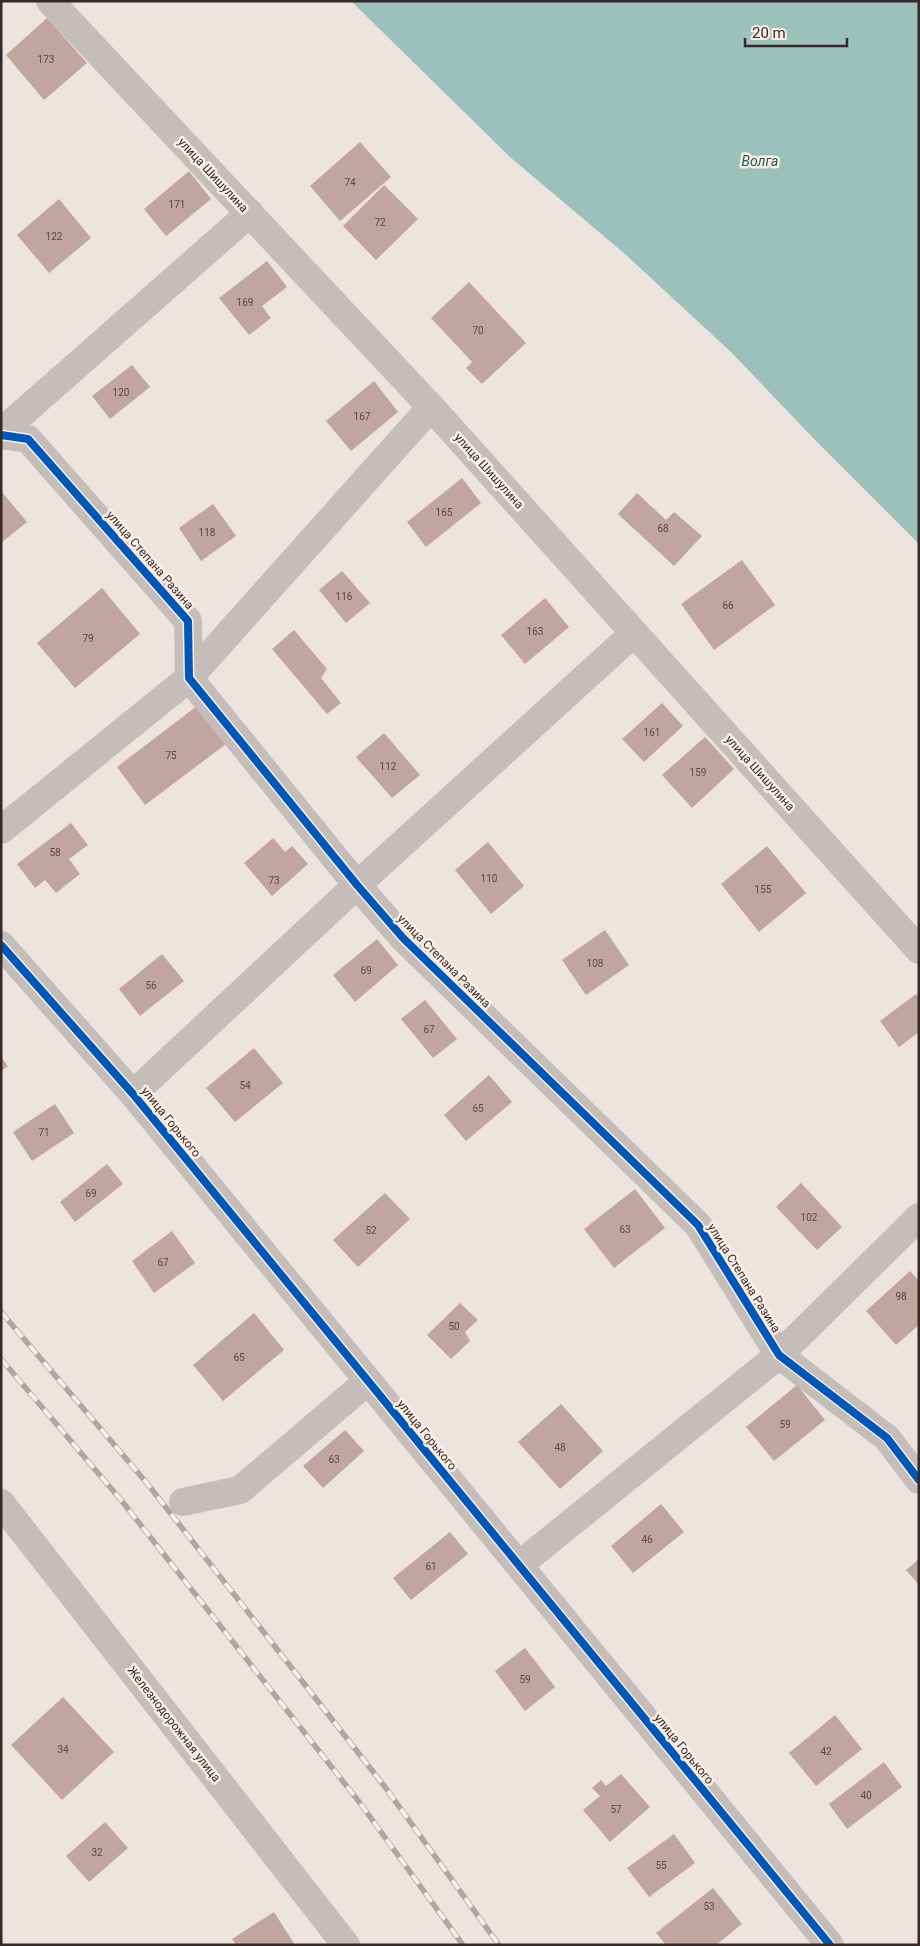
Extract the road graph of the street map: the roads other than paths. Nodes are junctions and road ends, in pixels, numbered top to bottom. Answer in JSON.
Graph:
{"nodes":[{"id":1,"x":50,"y":1,"type":"edge"},
{"id":2,"x":250,"y":213,"type":"junction"},
{"id":3,"x":431,"y":407,"type":"junction"},
{"id":4,"x":1,"y":434,"type":"edge"},
{"id":5,"x":634,"y":633,"type":"junction"},
{"id":6,"x":189,"y":678,"type":"junction"},
{"id":7,"x":1,"y":830,"type":"edge"},
{"id":8,"x":357,"y":885,"type":"junction"},
{"id":9,"x":1,"y":945,"type":"edge"},
{"id":10,"x":919,"y":950,"type":"edge"},
{"id":11,"x":133,"y":1094,"type":"junction"},
{"id":12,"x":919,"y":1217,"type":"edge"},
{"id":13,"x":779,"y":1355,"type":"junction"},
{"id":14,"x":368,"y":1381,"type":"junction"},
{"id":15,"x":919,"y":1480,"type":"edge"},
{"id":16,"x":183,"y":1502,"type":"dead end"},
{"id":17,"x":1,"y":1503,"type":"edge"},
{"id":18,"x":519,"y":1566,"type":"junction"},
{"id":19,"x":346,"y":1945,"type":"edge"},
{"id":20,"x":830,"y":1945,"type":"edge"}],
"edges":[{"from":1,"to":2,"type":"street","name":"улица Шишулина"},
{"from":2,"to":3,"type":"street","name":"улица Шишулина"},
{"from":2,"to":4,"type":"street"},
{"from":3,"to":5,"type":"street","name":"улица Шишулина"},
{"from":3,"to":6,"type":"street"},
{"from":4,"to":6,"type":"street","name":"улица Степана Разина"},
{"from":5,"to":8,"type":"street"},
{"from":5,"to":10,"type":"street","name":"улица Шишулина"},
{"from":6,"to":7,"type":"street"},
{"from":6,"to":8,"type":"street","name":"улица Степана Разина"},
{"from":8,"to":11,"type":"street"},
{"from":8,"to":13,"type":"street","name":"улица Степана Разина"},
{"from":9,"to":11,"type":"street","name":"улица Горького"},
{"from":11,"to":14,"type":"street","name":"улица Горького"},
{"from":12,"to":13,"type":"street"},
{"from":13,"to":15,"type":"street","name":"улица Степана Разина"},
{"from":13,"to":18,"type":"street"},
{"from":14,"to":16,"type":"street"},
{"from":14,"to":18,"type":"street","name":"улица Горького"},
{"from":17,"to":19,"type":"street","name":"Железнодорожная улица"},
{"from":18,"to":20,"type":"street","name":"улица Горького"}]}
